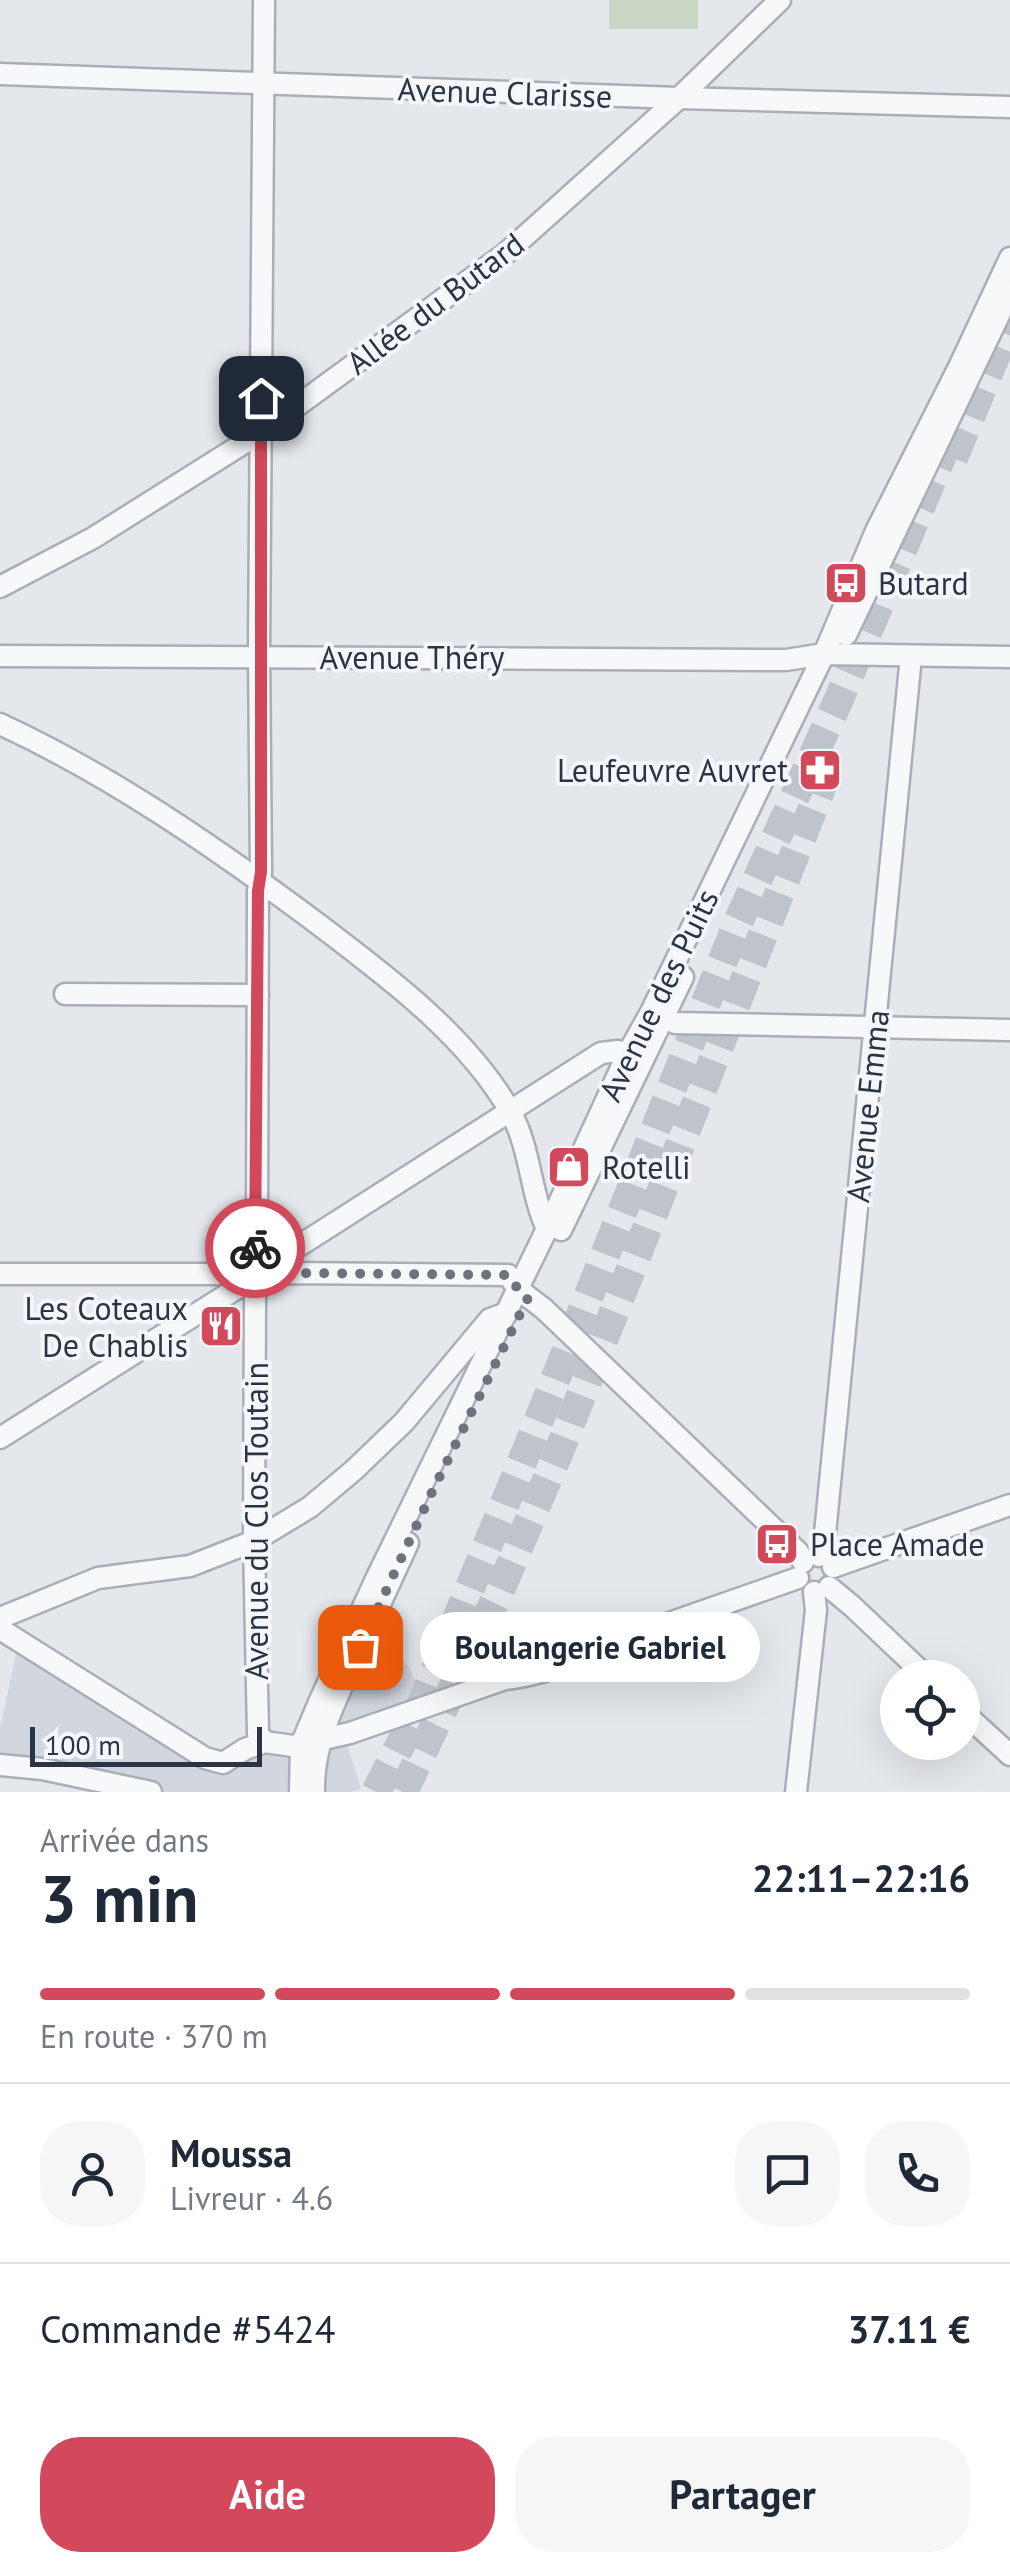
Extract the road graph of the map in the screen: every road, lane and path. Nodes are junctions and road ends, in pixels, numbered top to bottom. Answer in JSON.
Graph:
{"nodes":[{"id":1,"x":264,"y":0,"type":"edge"},
{"id":2,"x":780,"y":0,"type":"edge"},
{"id":3,"x":759,"y":8,"type":"edge"},
{"id":4,"x":0,"y":74,"type":"edge"},
{"id":5,"x":264,"y":84,"type":"junction"},
{"id":6,"x":680,"y":98,"type":"junction"},
{"id":7,"x":1010,"y":107,"type":"edge"},
{"id":8,"x":1010,"y":258,"type":"edge"},
{"id":9,"x":1010,"y":292,"type":"edge"},
{"id":10,"x":260,"y":433,"type":"junction"},
{"id":11,"x":0,"y":587,"type":"edge"},
{"id":12,"x":830,"y":654,"type":"junction"},
{"id":13,"x":0,"y":656,"type":"edge"},
{"id":14,"x":260,"y":656,"type":"junction"},
{"id":15,"x":911,"y":656,"type":"junction"},
{"id":16,"x":1010,"y":657,"type":"edge"},
{"id":17,"x":0,"y":724,"type":"edge"},
{"id":18,"x":259,"y":881,"type":"junction"},
{"id":19,"x":64,"y":994,"type":"dead end"},
{"id":20,"x":258,"y":995,"type":"junction"},
{"id":21,"x":657,"y":1014,"type":"junction"},
{"id":22,"x":875,"y":1027,"type":"junction"},
{"id":23,"x":1010,"y":1030,"type":"edge"},
{"id":24,"x":628,"y":1053,"type":"junction"},
{"id":25,"x":510,"y":1112,"type":"junction"},
{"id":26,"x":592,"y":1148,"type":"junction"},
{"id":27,"x":547,"y":1229,"type":"junction"},
{"id":28,"x":266,"y":1268,"type":"junction"},
{"id":29,"x":0,"y":1274,"type":"edge"},
{"id":30,"x":243,"y":1287,"type":"junction"},
{"id":31,"x":523,"y":1293,"type":"junction"},
{"id":32,"x":507,"y":1313,"type":"junction"},
{"id":33,"x":0,"y":1438,"type":"edge"},
{"id":34,"x":1010,"y":1506,"type":"edge"},
{"id":35,"x":254,"y":1540,"type":"junction"},
{"id":36,"x":400,"y":1544,"type":"junction"},
{"id":37,"x":816,"y":1574,"type":"junction"},
{"id":38,"x":0,"y":1618,"type":"edge"},
{"id":39,"x":0,"y":1629,"type":"edge"},
{"id":40,"x":909,"y":1660,"type":"edge"},
{"id":41,"x":980,"y":1727,"type":"edge"},
{"id":42,"x":266,"y":1742,"type":"junction"},
{"id":43,"x":311,"y":1742,"type":"junction"},
{"id":44,"x":1010,"y":1756,"type":"edge"},
{"id":45,"x":0,"y":1765,"type":"edge"},
{"id":46,"x":151,"y":1792,"type":"edge"},
{"id":47,"x":300,"y":1792,"type":"edge"},
{"id":48,"x":314,"y":1792,"type":"edge"},
{"id":49,"x":796,"y":1792,"type":"edge"}],
"edges":[{"from":1,"to":5,"type":"street"},
{"from":2,"to":3,"type":"street","name":"Allée du Butard"},
{"from":3,"to":6,"type":"street","name":"Allée du Butard"},
{"from":4,"to":5,"type":"street","name":"Avenue Clarisse"},
{"from":5,"to":6,"type":"street","name":"Avenue Clarisse"},
{"from":5,"to":10,"type":"street"},
{"from":6,"to":7,"type":"street","name":"Avenue Clarisse"},
{"from":6,"to":10,"type":"street","name":"Allée du Butard"},
{"from":8,"to":12,"type":"street","name":"Avenue des Puits"},
{"from":9,"to":12,"type":"street","name":"Avenue des Puits"},
{"from":10,"to":11,"type":"street","name":"Allée du Butard"},
{"from":10,"to":14,"type":"street"},
{"from":12,"to":14,"type":"street","name":"Avenue Théry"},
{"from":12,"to":15,"type":"street","name":"Avenue Théry"},
{"from":12,"to":21,"type":"street","name":"Avenue des Puits"},
{"from":13,"to":14,"type":"street","name":"Avenue Théry"},
{"from":14,"to":18,"type":"street"},
{"from":15,"to":16,"type":"street","name":"Avenue Théry"},
{"from":15,"to":22,"type":"street","name":"Avenue Emma"},
{"from":17,"to":18,"type":"street"},
{"from":18,"to":20,"type":"street"},
{"from":18,"to":25,"type":"street"},
{"from":19,"to":20,"type":"street"},
{"from":20,"to":28,"type":"street"},
{"from":21,"to":22,"type":"street"},
{"from":21,"to":24,"type":"street","name":"Avenue des Puits"},
{"from":21,"to":26,"type":"street","name":"Avenue des Puits"},
{"from":22,"to":23,"type":"street"},
{"from":22,"to":37,"type":"street","name":"Avenue Emma"},
{"from":24,"to":25,"type":"street"},
{"from":24,"to":26,"type":"street","name":"Avenue des Puits"},
{"from":25,"to":27,"type":"street"},
{"from":25,"to":28,"type":"street"},
{"from":26,"to":27,"type":"street","name":"Avenue des Puits"},
{"from":26,"to":31,"type":"street","name":"Avenue des Puits"},
{"from":27,"to":31,"type":"street","name":"Avenue des Puits"},
{"from":28,"to":30,"type":"street"},
{"from":28,"to":30,"type":"street"},
{"from":28,"to":31,"type":"street"},
{"from":29,"to":30,"type":"street"},
{"from":30,"to":33,"type":"street"},
{"from":30,"to":35,"type":"street","name":"Avenue du Clos Toutain"},
{"from":31,"to":32,"type":"street","name":"Avenue des Puits"},
{"from":31,"to":36,"type":"street","name":"Avenue des Puits"},
{"from":31,"to":37,"type":"street"},
{"from":32,"to":35,"type":"street"},
{"from":32,"to":36,"type":"street","name":"Avenue des Puits"},
{"from":34,"to":37,"type":"street"},
{"from":35,"to":38,"type":"street"},
{"from":35,"to":42,"type":"street","name":"Avenue du Clos Toutain"},
{"from":36,"to":43,"type":"street","name":"Avenue des Puits"},
{"from":37,"to":40,"type":"street"},
{"from":37,"to":43,"type":"street"},
{"from":37,"to":49,"type":"street","name":"Avenue Emma"},
{"from":39,"to":42,"type":"street"},
{"from":41,"to":44,"type":"street"},
{"from":42,"to":43,"type":"street"},
{"from":43,"to":47,"type":"street","name":"Avenue des Puits"},
{"from":43,"to":48,"type":"street","name":"Avenue des Puits"},
{"from":45,"to":46,"type":"street"}]}
